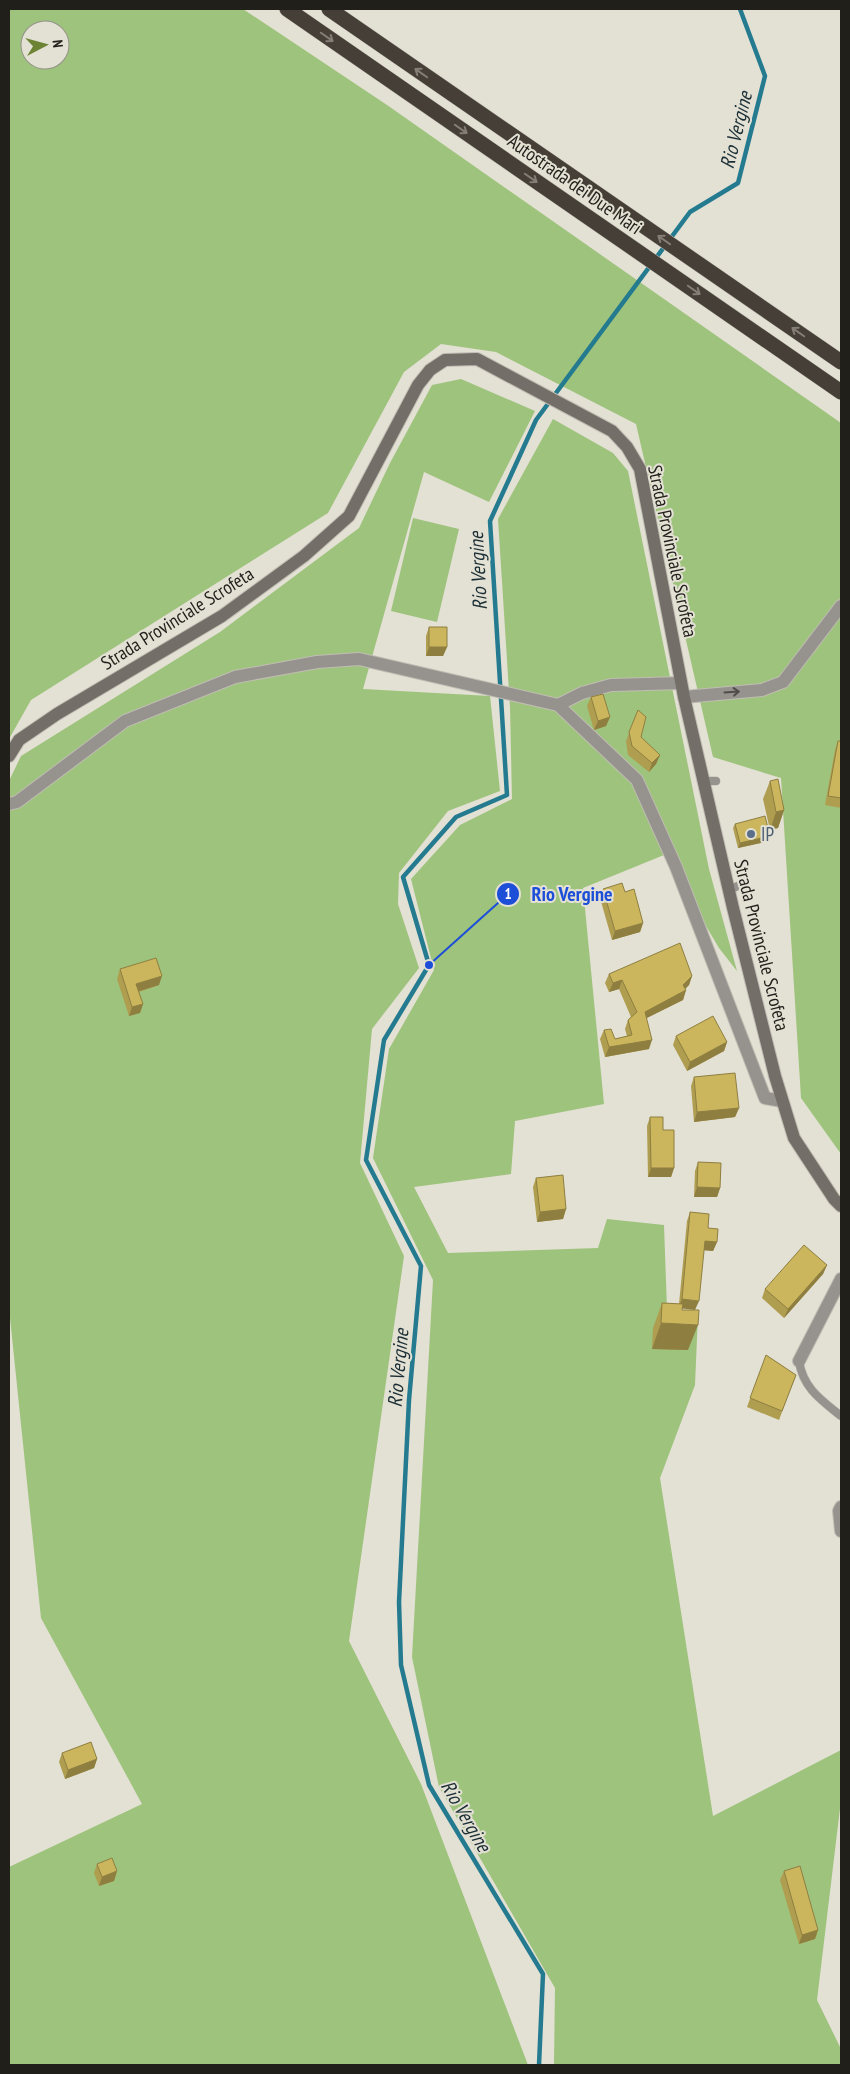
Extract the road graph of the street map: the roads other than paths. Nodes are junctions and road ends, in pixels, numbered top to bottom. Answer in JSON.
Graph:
{"nodes":[{"id":1,"x":287,"y":9,"type":"edge"},
{"id":2,"x":329,"y":9,"type":"edge"},
{"id":3,"x":840,"y":361,"type":"edge"},
{"id":4,"x":841,"y":392,"type":"edge"},
{"id":5,"x":841,"y":606,"type":"edge"},
{"id":6,"x":681,"y":682,"type":"junction"},
{"id":7,"x":684,"y":697,"type":"junction"},
{"id":8,"x":558,"y":705,"type":"junction"},
{"id":9,"x":9,"y":756,"type":"edge"},
{"id":10,"x":9,"y":804,"type":"edge"},
{"id":11,"x":740,"y":884,"type":"dead end"},
{"id":12,"x":729,"y":890,"type":"junction"},
{"id":13,"x":782,"y":1101,"type":"junction"},
{"id":14,"x":841,"y":1206,"type":"edge"},
{"id":15,"x":841,"y":1279,"type":"edge"},
{"id":16,"x":799,"y":1361,"type":"joint"},
{"id":17,"x":841,"y":1416,"type":"edge"},
{"id":18,"x":841,"y":1507,"type":"edge"},
{"id":19,"x":841,"y":1531,"type":"edge"}],
"edges":[{"from":1,"to":4,"type":"highway","name":"Autostrada dei Due Mari","one_way":true},
{"from":3,"to":2,"type":"highway","name":"Autostrada dei Due Mari","one_way":true},
{"from":7,"to":5,"type":"street","one_way":true},
{"from":6,"to":7,"type":"street","name":"Strada Provinciale Scrofeta"},
{"from":6,"to":8,"type":"street"},
{"from":6,"to":9,"type":"street","name":"Strada Provinciale Scrofeta"},
{"from":7,"to":12,"type":"street","name":"Strada Provinciale Scrofeta"},
{"from":8,"to":10,"type":"street"},
{"from":8,"to":13,"type":"street"},
{"from":11,"to":12,"type":"lane"},
{"from":12,"to":13,"type":"street","name":"Strada Provinciale Scrofeta"},
{"from":13,"to":14,"type":"street","name":"Strada Provinciale Scrofeta"},
{"from":15,"to":16,"type":"street"},
{"from":16,"to":17,"type":"lane"},
{"from":18,"to":19,"type":"street"}]}
